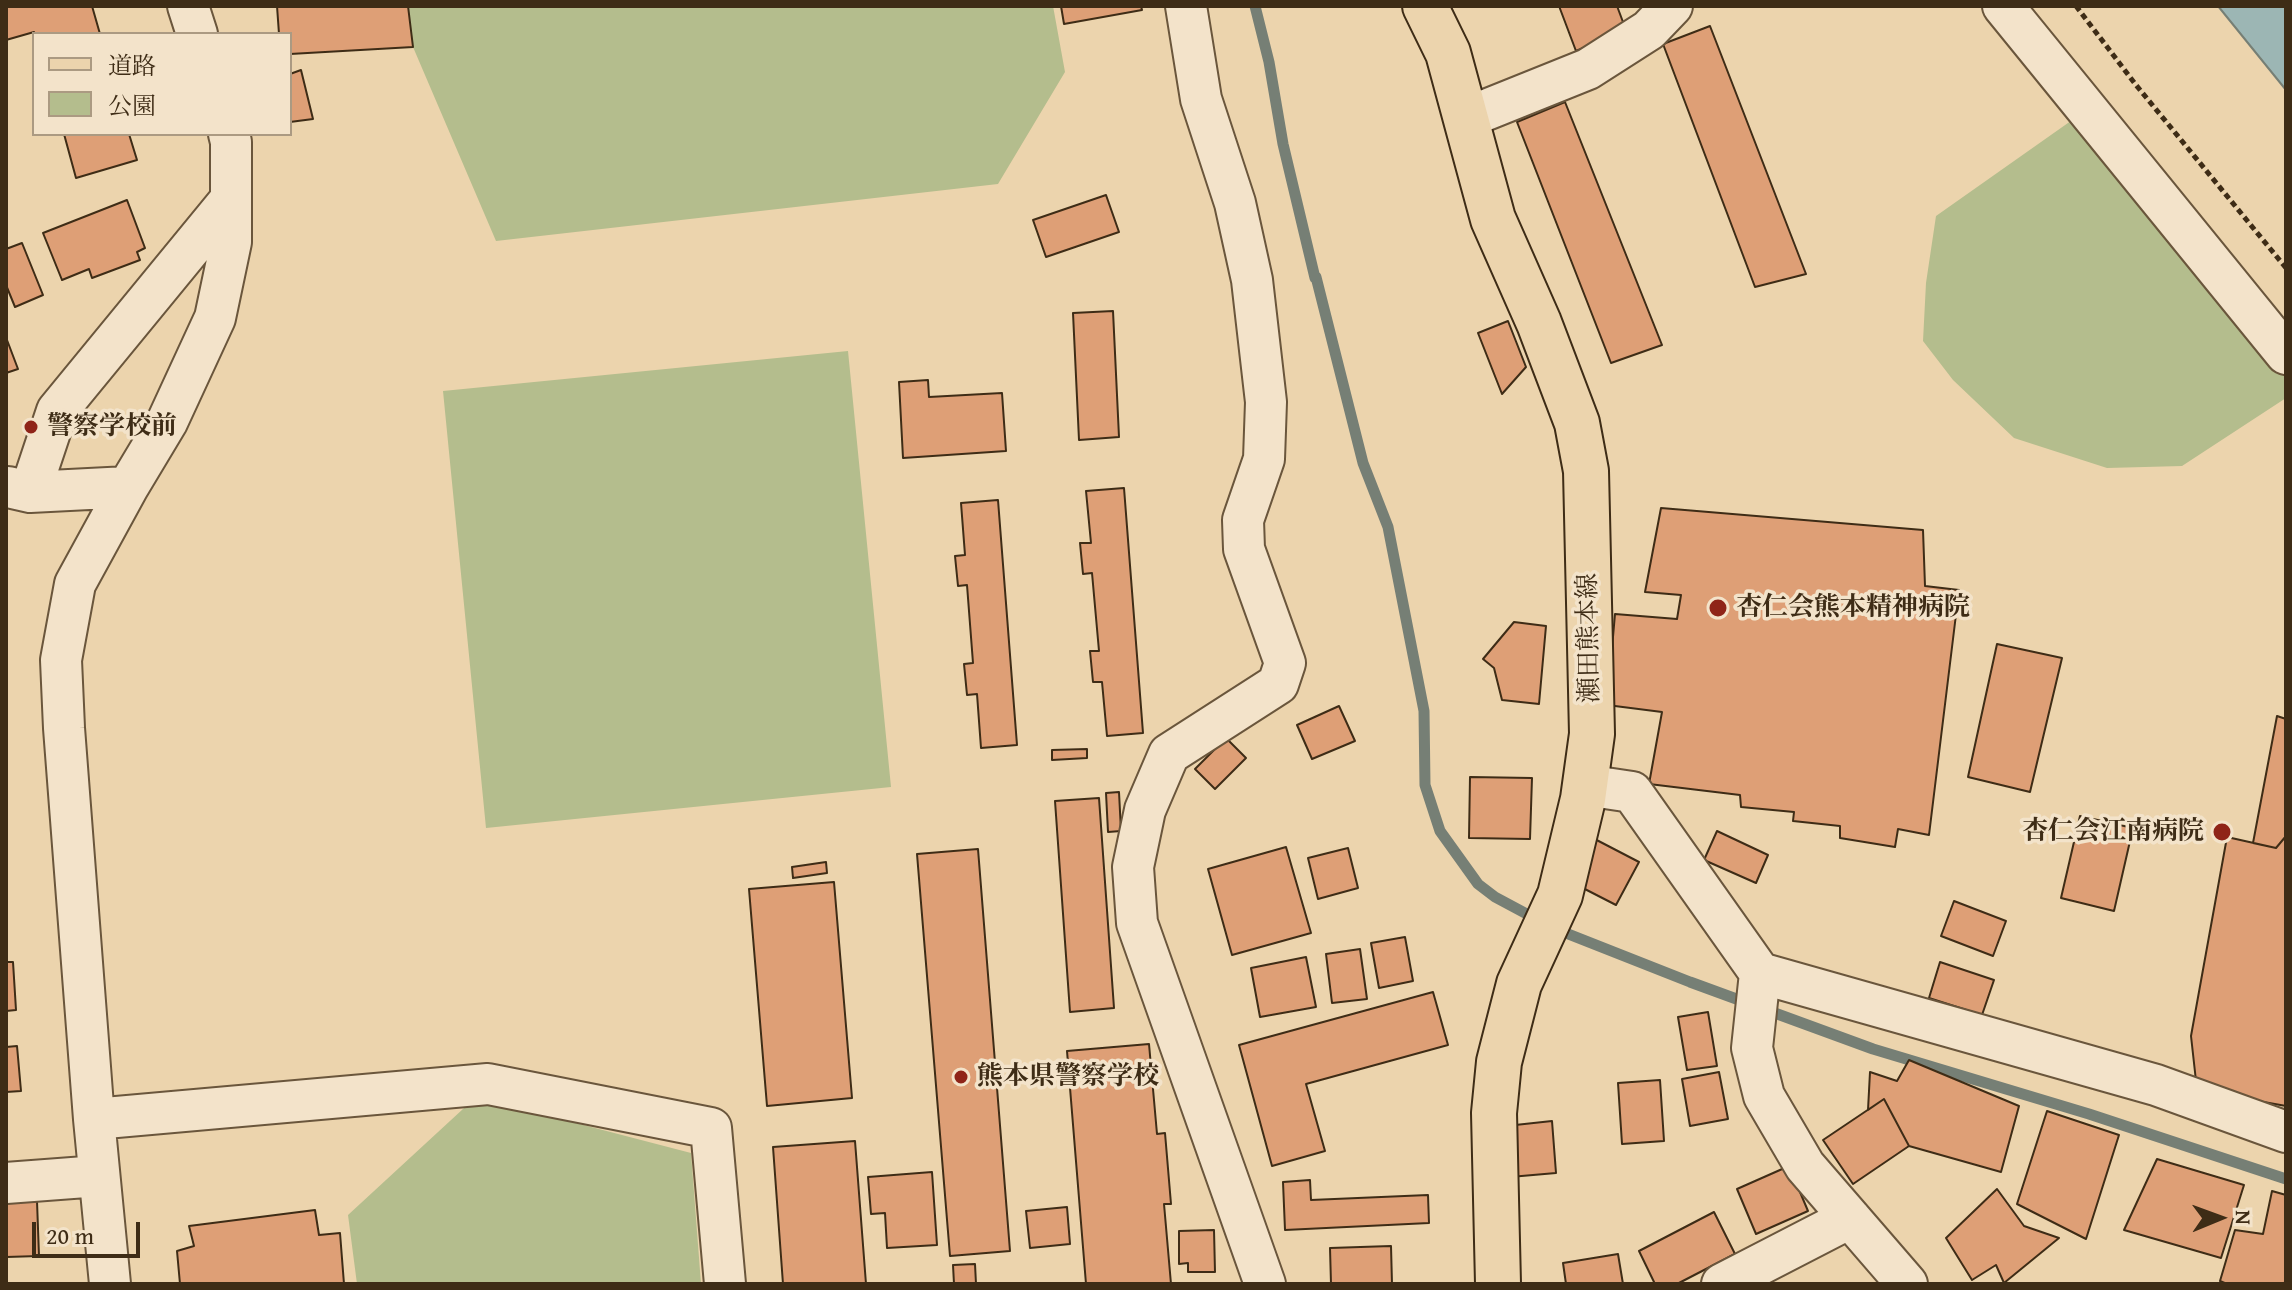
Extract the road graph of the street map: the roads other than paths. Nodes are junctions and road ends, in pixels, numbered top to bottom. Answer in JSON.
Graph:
{"nodes":[{"id":1,"x":188,"y":6,"type":"edge"},
{"id":2,"x":1186,"y":6,"type":"edge"},
{"id":3,"x":1425,"y":6,"type":"edge"},
{"id":4,"x":1672,"y":6,"type":"edge"},
{"id":5,"x":2003,"y":6,"type":"edge"},
{"id":6,"x":196,"y":32,"type":"edge"},
{"id":7,"x":1466,"y":118,"type":"junction"},
{"id":8,"x":230,"y":136,"type":"edge"},
{"id":9,"x":231,"y":199,"type":"junction"},
{"id":10,"x":2286,"y":354,"type":"edge"},
{"id":11,"x":128,"y":487,"type":"junction"},
{"id":12,"x":14,"y":493,"type":"edge"},
{"id":13,"x":1585,"y":785,"type":"junction"},
{"id":14,"x":1760,"y":973,"type":"junction"},
{"id":15,"x":94,"y":1119,"type":"junction"},
{"id":16,"x":2286,"y":1132,"type":"edge"},
{"id":17,"x":99,"y":1176,"type":"junction"},
{"id":18,"x":6,"y":1183,"type":"edge"},
{"id":19,"x":1850,"y":1218,"type":"junction"},
{"id":20,"x":110,"y":1284,"type":"edge"},
{"id":21,"x":725,"y":1284,"type":"edge"},
{"id":22,"x":1265,"y":1284,"type":"edge"},
{"id":23,"x":1498,"y":1284,"type":"edge"},
{"id":24,"x":1722,"y":1284,"type":"edge"},
{"id":25,"x":1907,"y":1284,"type":"edge"}],
"edges":[{"from":1,"to":6,"type":"street"},
{"from":2,"to":22,"type":"street"},
{"from":3,"to":7,"type":"main road","name":"瀬田熊本線"},
{"from":4,"to":7,"type":"street"},
{"from":5,"to":10,"type":"street"},
{"from":7,"to":13,"type":"main road","name":"瀬田熊本線"},
{"from":8,"to":9,"type":"street"},
{"from":9,"to":11,"type":"street"},
{"from":9,"to":12,"type":"street"},
{"from":11,"to":12,"type":"street"},
{"from":11,"to":15,"type":"street"},
{"from":13,"to":14,"type":"street"},
{"from":13,"to":23,"type":"main road","name":"瀬田熊本線"},
{"from":14,"to":16,"type":"street"},
{"from":14,"to":19,"type":"street"},
{"from":15,"to":17,"type":"street"},
{"from":15,"to":21,"type":"street"},
{"from":17,"to":18,"type":"street"},
{"from":17,"to":20,"type":"street"},
{"from":19,"to":24,"type":"street"},
{"from":19,"to":25,"type":"street"}]}
